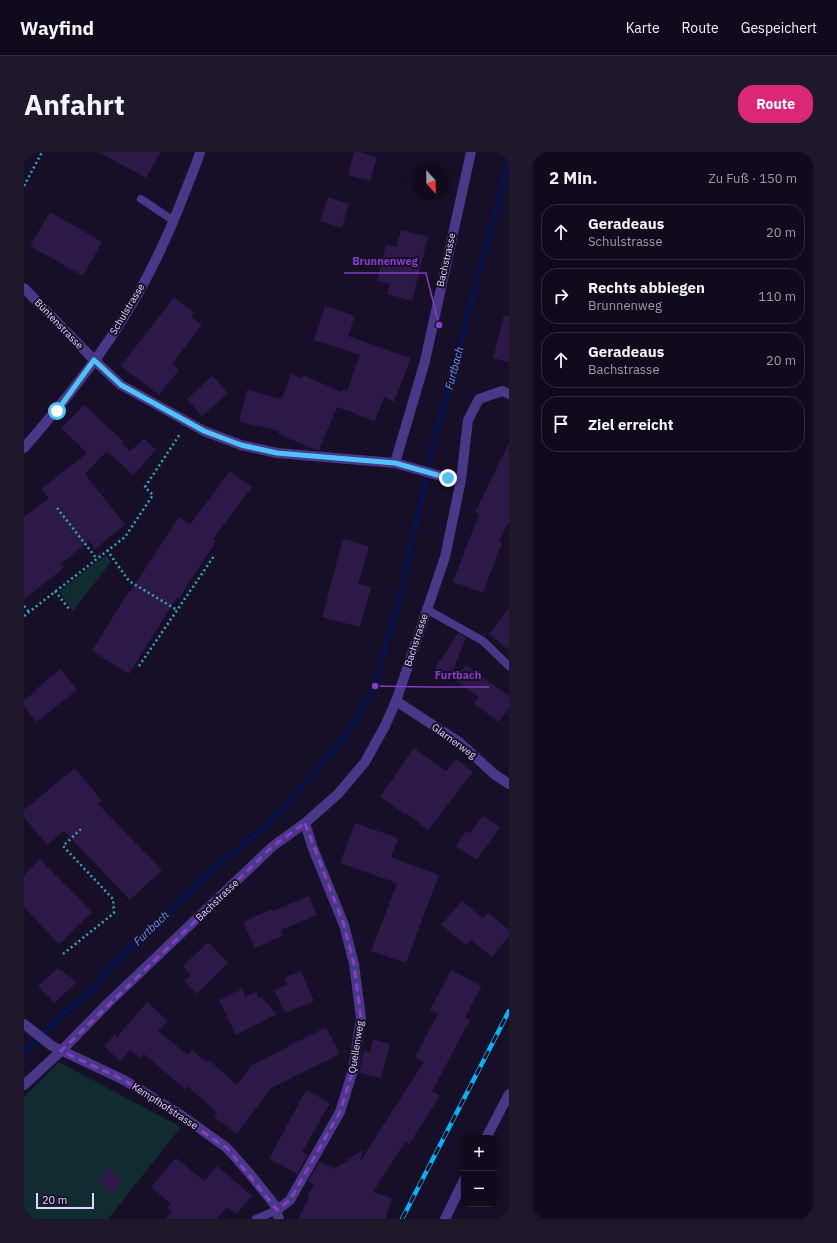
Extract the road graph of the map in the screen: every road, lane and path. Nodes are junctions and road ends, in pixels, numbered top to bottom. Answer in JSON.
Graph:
{"nodes":[{"id":1,"x":42,"y":152,"type":"edge"},
{"id":2,"x":200,"y":152,"type":"edge"},
{"id":3,"x":471,"y":152,"type":"edge"},
{"id":4,"x":24,"y":186,"type":"edge"},
{"id":5,"x":141,"y":199,"type":"dead end"},
{"id":6,"x":174,"y":221,"type":"junction"},
{"id":7,"x":24,"y":288,"type":"edge"},
{"id":8,"x":94,"y":360,"type":"junction"},
{"id":9,"x":509,"y":394,"type":"edge"},
{"id":10,"x":188,"y":422,"type":"junction"},
{"id":11,"x":24,"y":448,"type":"edge"},
{"id":12,"x":395,"y":463,"type":"junction"},
{"id":13,"x":461,"y":480,"type":"junction"},
{"id":14,"x":56,"y":508,"type":"dead end"},
{"id":15,"x":107,"y":550,"type":"junction"},
{"id":16,"x":214,"y":556,"type":"dead end"},
{"id":17,"x":97,"y":559,"type":"junction"},
{"id":18,"x":55,"y":591,"type":"junction"},
{"id":19,"x":24,"y":606,"type":"edge"},
{"id":20,"x":69,"y":609,"type":"dead end"},
{"id":21,"x":426,"y":609,"type":"junction"},
{"id":22,"x":177,"y":610,"type":"junction"},
{"id":23,"x":29,"y":612,"type":"junction"},
{"id":24,"x":24,"y":616,"type":"edge"},
{"id":25,"x":139,"y":666,"type":"dead end"},
{"id":26,"x":509,"y":666,"type":"edge"},
{"id":27,"x":396,"y":701,"type":"junction"},
{"id":28,"x":509,"y":784,"type":"edge"},
{"id":29,"x":305,"y":823,"type":"junction"},
{"id":30,"x":82,"y":828,"type":"dead end"},
{"id":31,"x":63,"y":954,"type":"dead end"},
{"id":32,"x":26,"y":1026,"type":"edge"},
{"id":33,"x":56,"y":1048,"type":"junction"},
{"id":34,"x":24,"y":1085,"type":"edge"},
{"id":35,"x":509,"y":1094,"type":"edge"},
{"id":36,"x":488,"y":1135,"type":"edge"},
{"id":37,"x":461,"y":1186,"type":"edge"},
{"id":38,"x":278,"y":1214,"type":"edge"},
{"id":39,"x":256,"y":1219,"type":"edge"},
{"id":40,"x":445,"y":1219,"type":"edge"}],
"edges":[{"from":1,"to":4,"type":"path"},
{"from":2,"to":6,"type":"street","name":"Schulstrasse"},
{"from":3,"to":12,"type":"street","name":"Bachstrasse"},
{"from":5,"to":6,"type":"lane"},
{"from":6,"to":8,"type":"street","name":"Schulstrasse"},
{"from":7,"to":8,"type":"street","name":"Büntenstrasse"},
{"from":8,"to":10,"type":"street","name":"Büntenstrasse"},
{"from":8,"to":11,"type":"street","name":"Schulstrasse"},
{"from":9,"to":13,"type":"street","name":"Bachstrasse"},
{"from":10,"to":12,"type":"street","name":"Büntenstrasse"},
{"from":10,"to":15,"type":"path"},
{"from":12,"to":13,"type":"street"},
{"from":13,"to":21,"type":"street","name":"Bachstrasse"},
{"from":14,"to":17,"type":"path"},
{"from":15,"to":17,"type":"path"},
{"from":15,"to":22,"type":"path"},
{"from":16,"to":22,"type":"path"},
{"from":17,"to":18,"type":"path"},
{"from":18,"to":20,"type":"path"},
{"from":18,"to":23,"type":"path"},
{"from":19,"to":23,"type":"path"},
{"from":21,"to":26,"type":"lane"},
{"from":21,"to":27,"type":"street","name":"Bachstrasse"},
{"from":22,"to":25,"type":"path"},
{"from":23,"to":24,"type":"path"},
{"from":27,"to":28,"type":"street","name":"Glarnerweg"},
{"from":27,"to":29,"type":"street","name":"Bachstrasse"},
{"from":29,"to":33,"type":"street","name":"Bachstrasse"},
{"from":29,"to":38,"type":"street","name":"Quellenweg"},
{"from":30,"to":31,"type":"path"},
{"from":32,"to":33,"type":"street","name":"Kempfhofstrasse"},
{"from":33,"to":34,"type":"street","name":"Bachstrasse"},
{"from":33,"to":38,"type":"street","name":"Kempfhofstrasse"},
{"from":35,"to":36,"type":"street"},
{"from":37,"to":40,"type":"street"},
{"from":38,"to":39,"type":"lane"}]}
